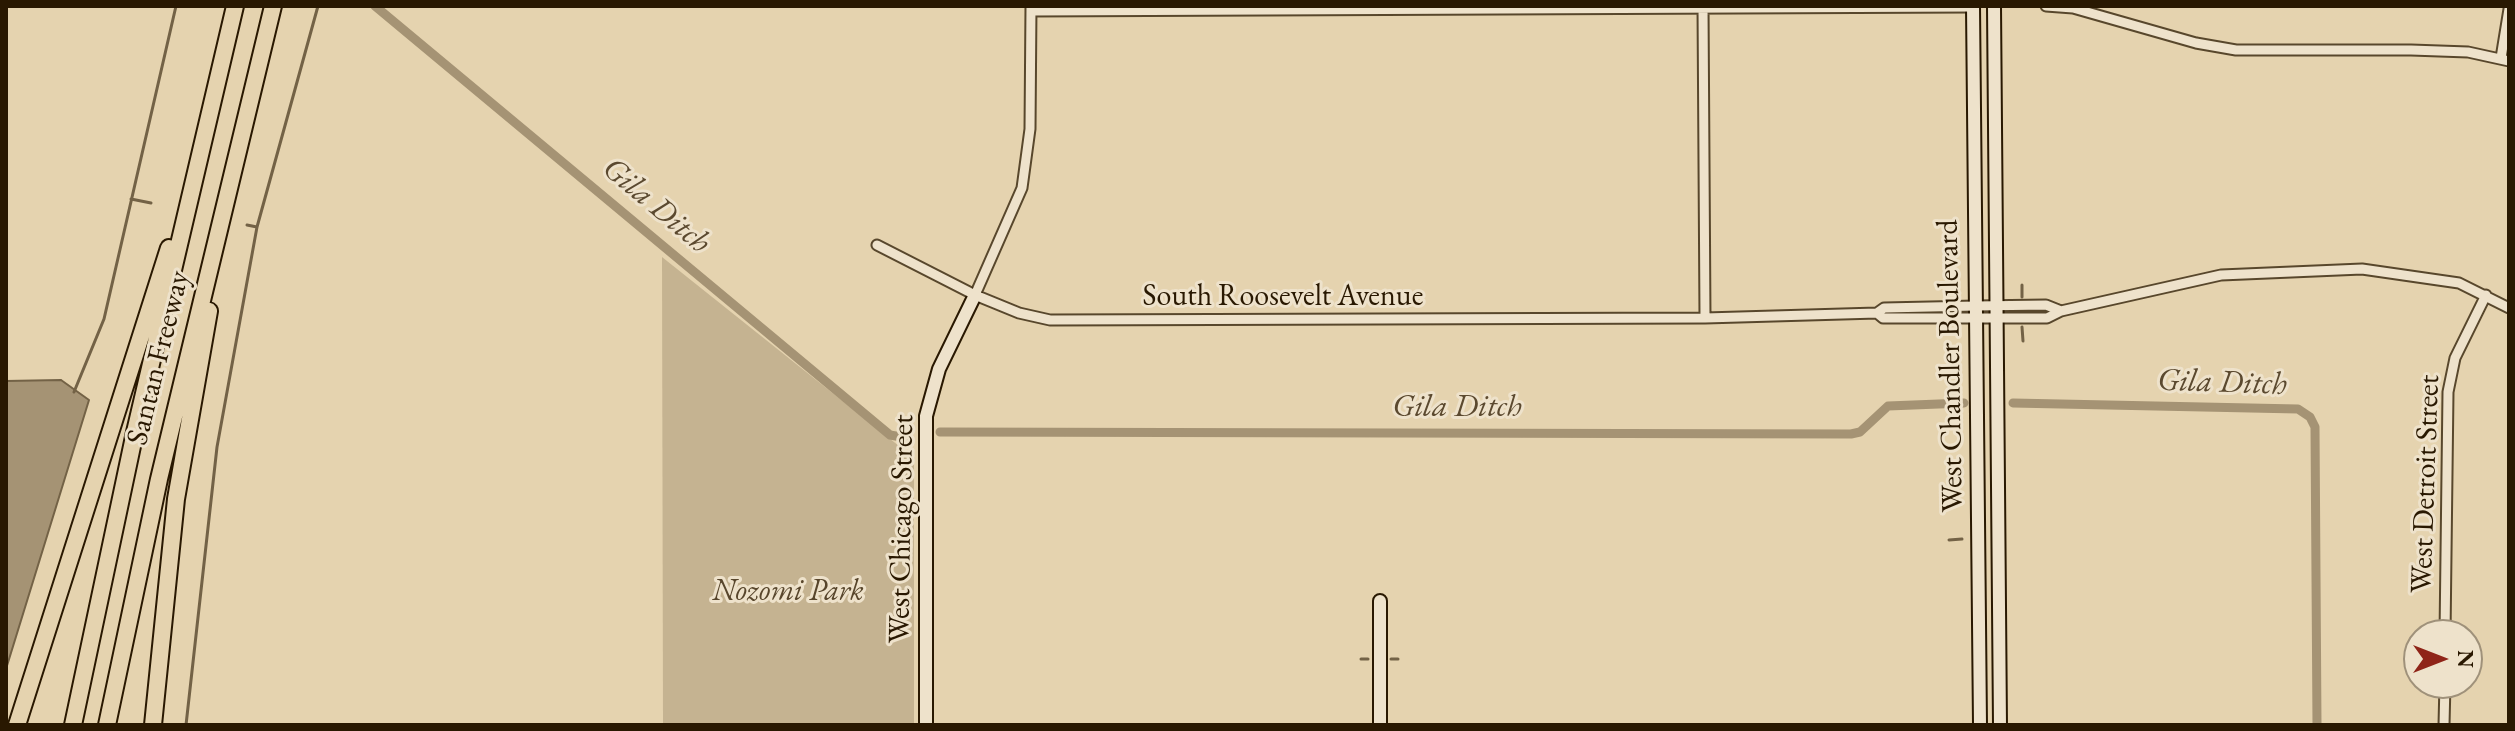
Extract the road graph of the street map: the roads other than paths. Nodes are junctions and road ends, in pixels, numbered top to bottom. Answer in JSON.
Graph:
{"nodes":[{"id":1,"x":235,"y":6,"type":"edge"},
{"id":2,"x":273,"y":6,"type":"edge"},
{"id":3,"x":1703,"y":6,"type":"edge"},
{"id":4,"x":1973,"y":6,"type":"edge"},
{"id":5,"x":1994,"y":6,"type":"edge"},
{"id":6,"x":2046,"y":6,"type":"edge"},
{"id":7,"x":1031,"y":8,"type":"edge"},
{"id":8,"x":2509,"y":9,"type":"edge"},
{"id":9,"x":2505,"y":59,"type":"edge"},
{"id":10,"x":199,"y":160,"type":"junction"},
{"id":11,"x":224,"y":213,"type":"junction"},
{"id":12,"x":877,"y":245,"type":"dead end"},
{"id":13,"x":975,"y":295,"type":"junction"},
{"id":14,"x":2486,"y":295,"type":"junction"},
{"id":15,"x":2509,"y":308,"type":"edge"},
{"id":16,"x":1976,"y":312,"type":"junction"},
{"id":17,"x":1996,"y":312,"type":"junction"},
{"id":18,"x":1705,"y":318,"type":"junction"},
{"id":19,"x":1380,"y":601,"type":"dead end"},
{"id":20,"x":2445,"y":619,"type":"edge"},
{"id":21,"x":2445,"y":699,"type":"edge"},
{"id":22,"x":17,"y":725,"type":"edge"},
{"id":23,"x":73,"y":725,"type":"edge"},
{"id":24,"x":107,"y":725,"type":"edge"},
{"id":25,"x":153,"y":725,"type":"edge"},
{"id":26,"x":926,"y":725,"type":"edge"},
{"id":27,"x":1380,"y":725,"type":"edge"},
{"id":28,"x":1980,"y":725,"type":"edge"},
{"id":29,"x":2000,"y":725,"type":"edge"},
{"id":30,"x":2444,"y":725,"type":"edge"}],
"edges":[{"from":1,"to":10,"type":"highway","name":"Santan Freeway"},
{"from":2,"to":11,"type":"highway","name":"Santan Freeway"},
{"from":3,"to":4,"type":"street"},
{"from":3,"to":7,"type":"street"},
{"from":3,"to":18,"type":"street"},
{"from":4,"to":16,"type":"main road","name":"West Chandler Boulevard"},
{"from":5,"to":17,"type":"main road","name":"West Chandler Boulevard"},
{"from":6,"to":9,"type":"street"},
{"from":7,"to":13,"type":"street"},
{"from":8,"to":9,"type":"street"},
{"from":10,"to":22,"type":"highway"},
{"from":10,"to":23,"type":"highway","name":"Santan Freeway"},
{"from":11,"to":24,"type":"highway","name":"Santan Freeway"},
{"from":11,"to":25,"type":"highway"},
{"from":12,"to":13,"type":"street","name":"South Roosevelt Avenue"},
{"from":13,"to":18,"type":"street","name":"South Roosevelt Avenue"},
{"from":13,"to":26,"type":"main road","name":"West Chicago Street"},
{"from":14,"to":15,"type":"street","name":"South Roosevelt Avenue"},
{"from":14,"to":17,"type":"street","name":"South Roosevelt Avenue"},
{"from":14,"to":20,"type":"street","name":"West Detroit Street"},
{"from":16,"to":17,"type":"street","name":"South Roosevelt Avenue"},
{"from":16,"to":18,"type":"street","name":"South Roosevelt Avenue"},
{"from":16,"to":28,"type":"main road","name":"West Chandler Boulevard"},
{"from":17,"to":29,"type":"main road","name":"West Chandler Boulevard"},
{"from":19,"to":27,"type":"main road"},
{"from":21,"to":30,"type":"street"}]}
